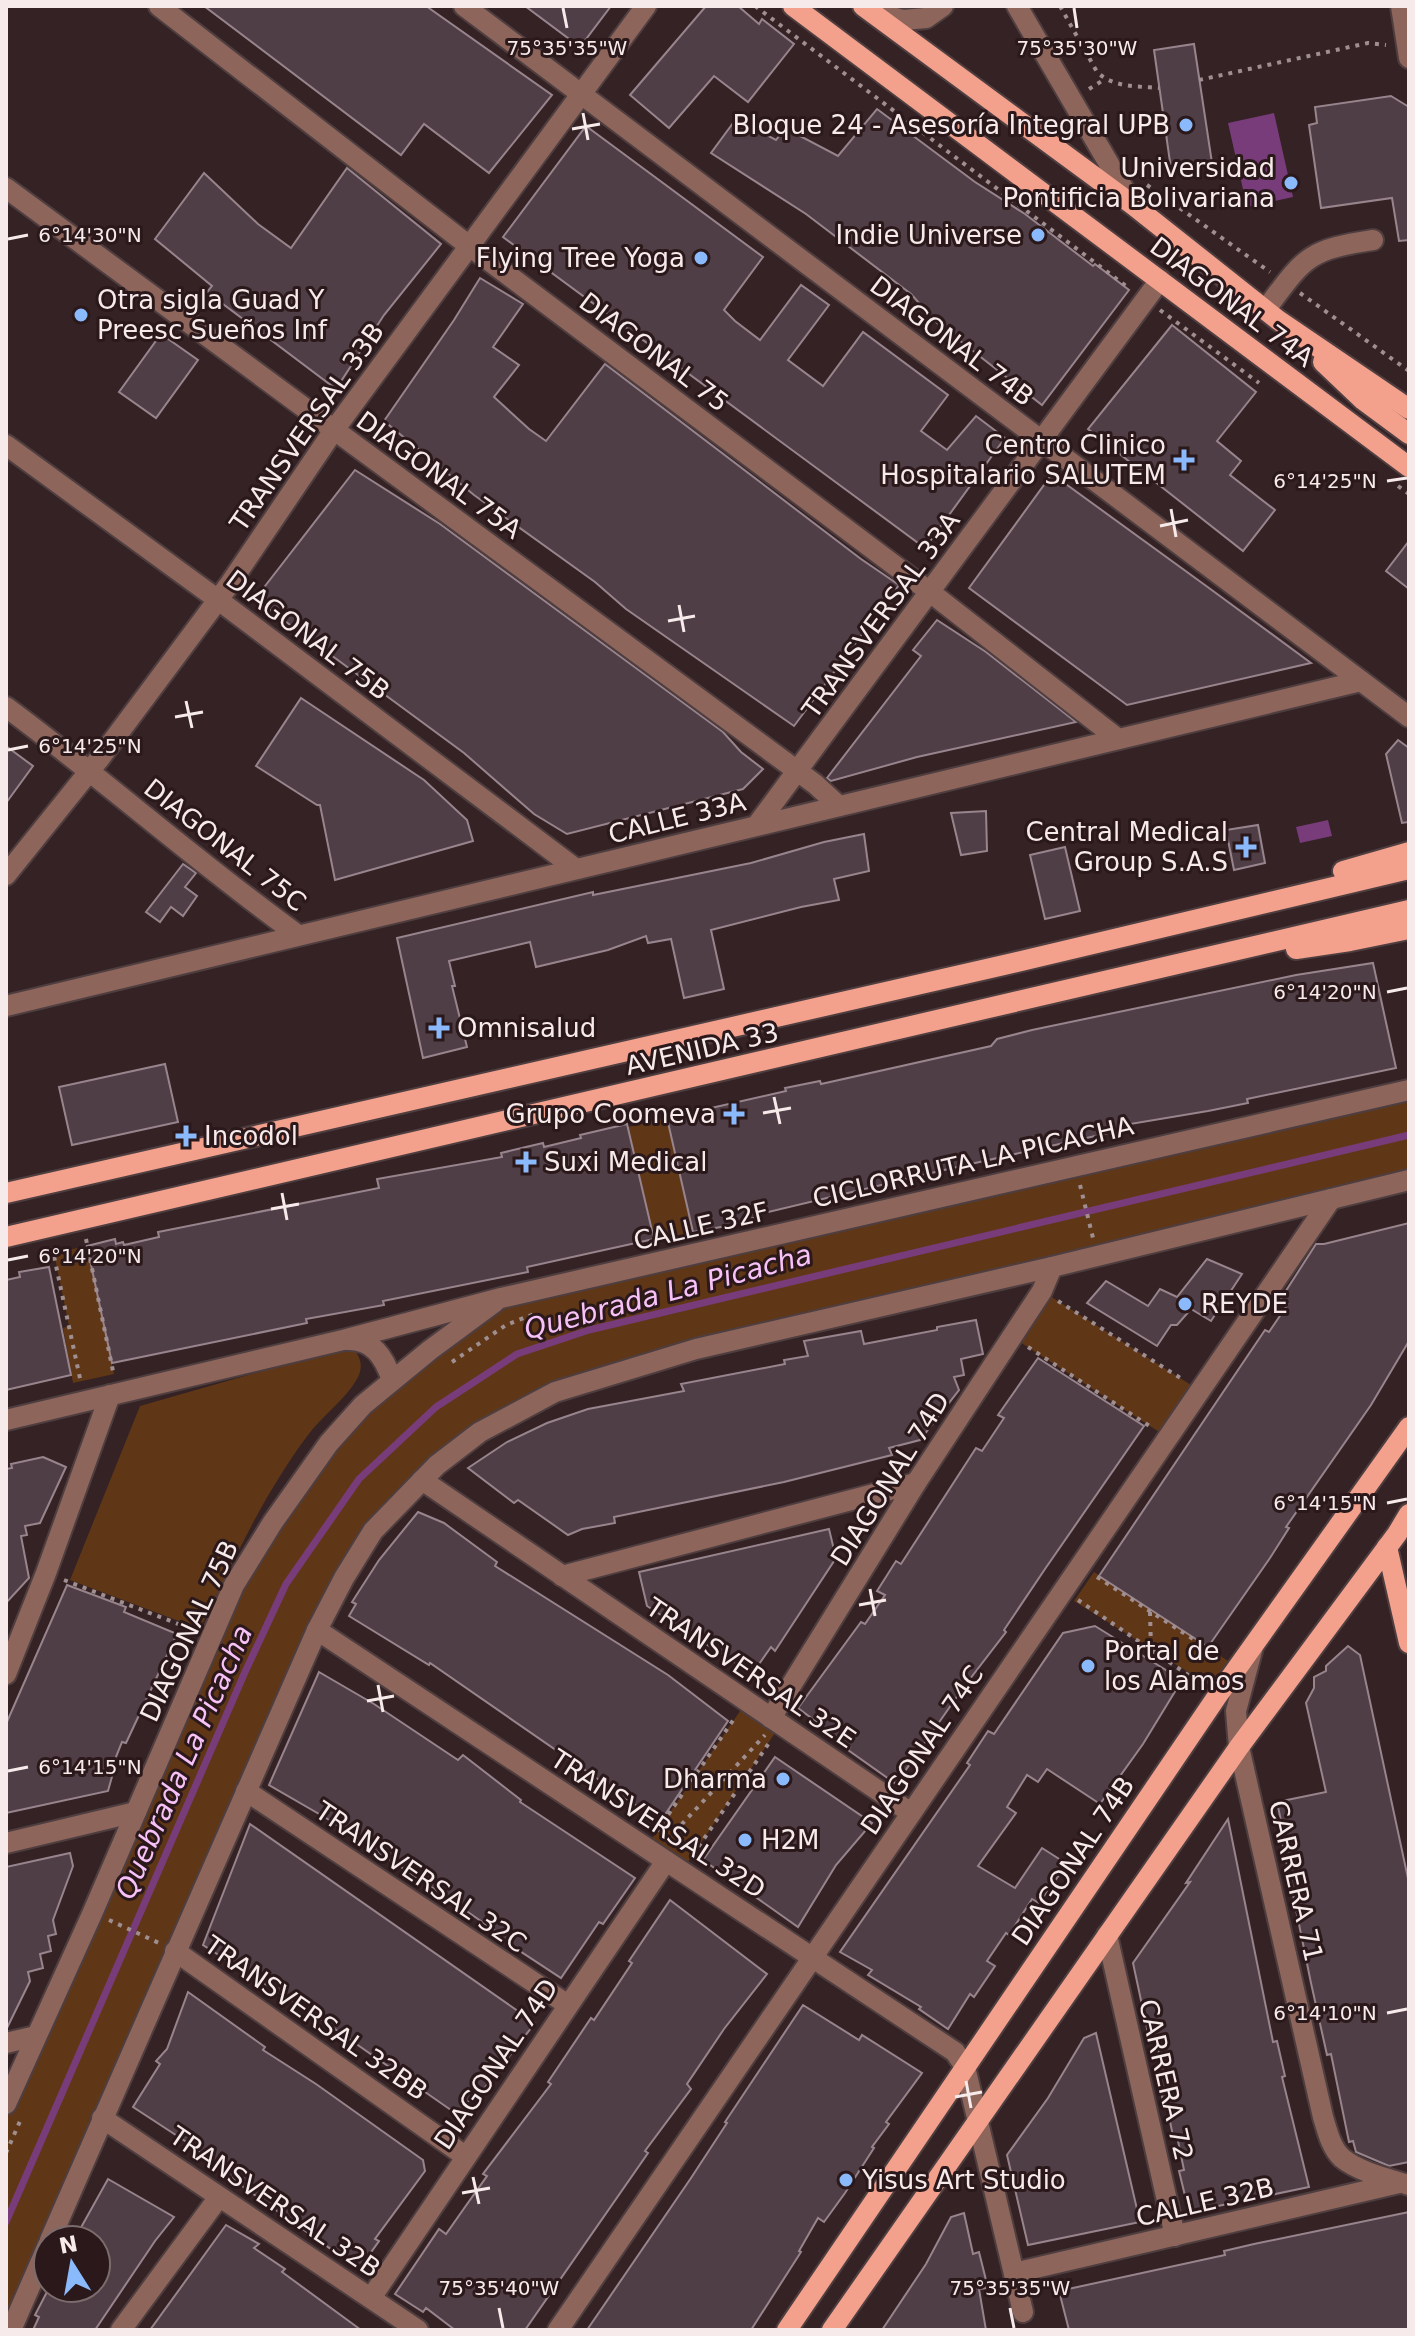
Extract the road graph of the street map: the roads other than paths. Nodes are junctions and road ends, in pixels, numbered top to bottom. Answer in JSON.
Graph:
{"nodes":[{"id":1,"x":159,"y":6,"type":"edge"},
{"id":2,"x":464,"y":6,"type":"edge"},
{"id":3,"x":646,"y":6,"type":"edge"},
{"id":4,"x":793,"y":6,"type":"edge"},
{"id":5,"x":943,"y":6,"type":"edge"},
{"id":6,"x":1017,"y":6,"type":"edge"},
{"id":7,"x":1401,"y":6,"type":"edge"},
{"id":8,"x":865,"y":8,"type":"edge"},
{"id":9,"x":1409,"y":57,"type":"edge"},
{"id":10,"x":581,"y":94,"type":"junction"},
{"id":11,"x":6,"y":188,"type":"edge"},
{"id":12,"x":1133,"y":205,"type":"junction"},
{"id":13,"x":1373,"y":240,"type":"dead end"},
{"id":14,"x":468,"y":245,"type":"junction"},
{"id":15,"x":1160,"y":280,"type":"junction"},
{"id":16,"x":1272,"y":314,"type":"junction"},
{"id":17,"x":1409,"y":409,"type":"edge"},
{"id":18,"x":334,"y":430,"type":"junction"},
{"id":19,"x":1409,"y":434,"type":"edge"},
{"id":20,"x":1041,"y":441,"type":"junction"},
{"id":21,"x":6,"y":445,"type":"edge"},
{"id":22,"x":1409,"y":467,"type":"edge"},
{"id":23,"x":930,"y":592,"type":"junction"},
{"id":24,"x":217,"y":599,"type":"junction"},
{"id":25,"x":1361,"y":681,"type":"junction"},
{"id":26,"x":6,"y":707,"type":"edge"},
{"id":27,"x":1409,"y":717,"type":"edge"},
{"id":28,"x":1118,"y":739,"type":"junction"},
{"id":29,"x":90,"y":770,"type":"junction"},
{"id":30,"x":796,"y":771,"type":"junction"},
{"id":31,"x":839,"y":806,"type":"junction"},
{"id":32,"x":757,"y":825,"type":"junction"},
{"id":33,"x":1409,"y":852,"type":"edge"},
{"id":34,"x":576,"y":869,"type":"junction"},
{"id":35,"x":1409,"y":869,"type":"edge"},
{"id":36,"x":6,"y":875,"type":"edge"},
{"id":37,"x":1409,"y":910,"type":"edge"},
{"id":38,"x":1222,"y":913,"type":"junction"},
{"id":39,"x":1409,"y":929,"type":"edge"},
{"id":40,"x":298,"y":935,"type":"junction"},
{"id":41,"x":1189,"y":962,"type":"junction"},
{"id":42,"x":6,"y":1006,"type":"edge"},
{"id":43,"x":1409,"y":1090,"type":"edge"},
{"id":44,"x":1409,"y":1180,"type":"edge"},
{"id":45,"x":6,"y":1193,"type":"edge"},
{"id":46,"x":1331,"y":1199,"type":"junction"},
{"id":47,"x":6,"y":1237,"type":"edge"},
{"id":48,"x":1052,"y":1267,"type":"junction"},
{"id":49,"x":501,"y":1298,"type":"junction"},
{"id":50,"x":343,"y":1340,"type":"junction"},
{"id":51,"x":392,"y":1380,"type":"junction"},
{"id":52,"x":114,"y":1394,"type":"junction"},
{"id":53,"x":1409,"y":1408,"type":"edge"},
{"id":54,"x":6,"y":1420,"type":"edge"},
{"id":55,"x":1409,"y":1427,"type":"edge"},
{"id":56,"x":422,"y":1480,"type":"junction"},
{"id":57,"x":916,"y":1483,"type":"junction"},
{"id":58,"x":1400,"y":1528,"type":"edge"},
{"id":59,"x":1306,"y":1571,"type":"junction"},
{"id":60,"x":562,"y":1576,"type":"junction"},
{"id":61,"x":27,"y":1622,"type":"junction"},
{"id":62,"x":6,"y":1627,"type":"edge"},
{"id":63,"x":317,"y":1630,"type":"junction"},
{"id":64,"x":1409,"y":1643,"type":"edge"},
{"id":65,"x":1254,"y":1644,"type":"junction"},
{"id":66,"x":6,"y":1674,"type":"edge"},
{"id":67,"x":776,"y":1721,"type":"junction"},
{"id":68,"x":1239,"y":1747,"type":"junction"},
{"id":69,"x":246,"y":1791,"type":"junction"},
{"id":70,"x":136,"y":1812,"type":"junction"},
{"id":71,"x":911,"y":1813,"type":"junction"},
{"id":72,"x":6,"y":1843,"type":"edge"},
{"id":73,"x":663,"y":1858,"type":"junction"},
{"id":74,"x":1107,"y":1935,"type":"junction"},
{"id":75,"x":175,"y":1951,"type":"junction"},
{"id":76,"x":812,"y":1957,"type":"junction"},
{"id":77,"x":568,"y":2005,"type":"junction"},
{"id":78,"x":36,"y":2036,"type":"junction"},
{"id":79,"x":6,"y":2043,"type":"edge"},
{"id":80,"x":965,"y":2067,"type":"junction"},
{"id":81,"x":6,"y":2104,"type":"edge"},
{"id":82,"x":102,"y":2118,"type":"junction"},
{"id":83,"x":977,"y":2121,"type":"junction"},
{"id":84,"x":465,"y":2156,"type":"junction"},
{"id":85,"x":1406,"y":2182,"type":"edge"},
{"id":86,"x":219,"y":2197,"type":"junction"},
{"id":87,"x":57,"y":2224,"type":"edge"},
{"id":88,"x":1175,"y":2236,"type":"junction"},
{"id":89,"x":1014,"y":2273,"type":"junction"},
{"id":90,"x":32,"y":2281,"type":"edge"},
{"id":91,"x":371,"y":2298,"type":"junction"},
{"id":92,"x":1023,"y":2312,"type":"dead end"},
{"id":93,"x":11,"y":2330,"type":"edge"},
{"id":94,"x":121,"y":2330,"type":"edge"},
{"id":95,"x":418,"y":2330,"type":"edge"},
{"id":96,"x":558,"y":2330,"type":"edge"},
{"id":97,"x":787,"y":2330,"type":"edge"},
{"id":98,"x":832,"y":2330,"type":"edge"}],
"edges":[{"from":1,"to":14,"type":"street","name":"DIAGONAL 75"},
{"from":2,"to":10,"type":"street","name":"DIAGONAL 74B"},
{"from":3,"to":10,"type":"street","name":"TRANSVERSAL 33B"},
{"from":4,"to":15,"type":"main road","name":"DIAGONAL 74A"},
{"from":5,"to":8,"type":"street"},
{"from":6,"to":12,"type":"street"},
{"from":7,"to":9,"type":"street"},
{"from":8,"to":12,"type":"main road","name":"DIAGONAL 74A"},
{"from":10,"to":14,"type":"street","name":"TRANSVERSAL 33B"},
{"from":10,"to":20,"type":"street","name":"DIAGONAL 74B"},
{"from":11,"to":18,"type":"street","name":"DIAGONAL 75A"},
{"from":12,"to":16,"type":"main road","name":"DIAGONAL 74A"},
{"from":13,"to":16,"type":"street"},
{"from":14,"to":18,"type":"street","name":"TRANSVERSAL 33B"},
{"from":14,"to":23,"type":"street","name":"DIAGONAL 75"},
{"from":15,"to":20,"type":"street","name":"TRANSVERSAL 33A"},
{"from":15,"to":22,"type":"main road","name":"DIAGONAL 74A"},
{"from":16,"to":17,"type":"main road","name":"DIAGONAL 74A"},
{"from":16,"to":19,"type":"main road"},
{"from":18,"to":24,"type":"street","name":"TRANSVERSAL 33B"},
{"from":18,"to":30,"type":"street","name":"DIAGONAL 75A"},
{"from":20,"to":23,"type":"street","name":"TRANSVERSAL 33A"},
{"from":20,"to":25,"type":"street","name":"DIAGONAL 74B"},
{"from":21,"to":24,"type":"street","name":"DIAGONAL 75B"},
{"from":23,"to":28,"type":"street","name":"DIAGONAL 75"},
{"from":23,"to":30,"type":"street","name":"TRANSVERSAL 33A"},
{"from":24,"to":29,"type":"street","name":"TRANSVERSAL 33B"},
{"from":24,"to":34,"type":"street","name":"DIAGONAL 75B"},
{"from":25,"to":27,"type":"street","name":"DIAGONAL 74B"},
{"from":25,"to":28,"type":"street","name":"CALLE 33A"},
{"from":26,"to":29,"type":"street","name":"DIAGONAL 75C"},
{"from":28,"to":31,"type":"street","name":"CALLE 33A"},
{"from":29,"to":36,"type":"street","name":"TRANSVERSAL 33B"},
{"from":29,"to":40,"type":"street","name":"DIAGONAL 75C"},
{"from":30,"to":31,"type":"street","name":"DIAGONAL 75A"},
{"from":30,"to":32,"type":"street","name":"TRANSVERSAL 33A"},
{"from":31,"to":32,"type":"street","name":"CALLE 33A"},
{"from":32,"to":34,"type":"street","name":"CALLE 33A"},
{"from":33,"to":38,"type":"main road"},
{"from":34,"to":40,"type":"street","name":"CALLE 33A"},
{"from":35,"to":38,"type":"main road","name":"AVENIDA 33"},
{"from":37,"to":41,"type":"main road","name":"AVENIDA 33"},
{"from":38,"to":45,"type":"main road","name":"AVENIDA 33"},
{"from":39,"to":41,"type":"main road"},
{"from":40,"to":42,"type":"street","name":"CALLE 33A"},
{"from":41,"to":47,"type":"main road","name":"AVENIDA 33"},
{"from":43,"to":49,"type":"street","name":"CALLE 32F"},
{"from":44,"to":46,"type":"street"},
{"from":46,"to":48,"type":"street"},
{"from":46,"to":71,"type":"street","name":"DIAGONAL 74C"},
{"from":48,"to":56,"type":"street"},
{"from":48,"to":57,"type":"street","name":"DIAGONAL 74D"},
{"from":49,"to":50,"type":"street","name":"CALLE 32F"},
{"from":49,"to":51,"type":"street","name":"DIAGONAL 75B"},
{"from":50,"to":51,"type":"street"},
{"from":50,"to":52,"type":"street","name":"CALLE 32F"},
{"from":51,"to":70,"type":"street","name":"DIAGONAL 75B"},
{"from":52,"to":54,"type":"street","name":"CALLE 32F"},
{"from":52,"to":61,"type":"street"},
{"from":53,"to":59,"type":"main road"},
{"from":55,"to":59,"type":"main road","name":"DIAGONAL 74B"},
{"from":56,"to":60,"type":"street","name":"TRANSVERSAL 32E"},
{"from":56,"to":63,"type":"street"},
{"from":57,"to":60,"type":"street"},
{"from":57,"to":67,"type":"street","name":"DIAGONAL 74D"},
{"from":58,"to":64,"type":"main road"},
{"from":58,"to":68,"type":"main road"},
{"from":59,"to":65,"type":"main road","name":"DIAGONAL 74B"},
{"from":60,"to":67,"type":"street","name":"TRANSVERSAL 32E"},
{"from":61,"to":62,"type":"street"},
{"from":61,"to":66,"type":"street"},
{"from":63,"to":69,"type":"street"},
{"from":63,"to":73,"type":"street","name":"TRANSVERSAL 32D"},
{"from":65,"to":68,"type":"street","name":"CARRERA 71"},
{"from":65,"to":80,"type":"main road","name":"DIAGONAL 74B"},
{"from":67,"to":71,"type":"street","name":"TRANSVERSAL 32E"},
{"from":68,"to":74,"type":"main road"},
{"from":68,"to":85,"type":"street","name":"CARRERA 71"},
{"from":69,"to":75,"type":"street"},
{"from":69,"to":77,"type":"street","name":"TRANSVERSAL 32C"},
{"from":70,"to":72,"type":"street"},
{"from":70,"to":78,"type":"street","name":"DIAGONAL 75B"},
{"from":71,"to":76,"type":"street","name":"DIAGONAL 74C"},
{"from":73,"to":76,"type":"street","name":"TRANSVERSAL 32D"},
{"from":73,"to":77,"type":"street","name":"DIAGONAL 74D"},
{"from":74,"to":83,"type":"main road"},
{"from":74,"to":88,"type":"street","name":"CARRERA 72"},
{"from":75,"to":82,"type":"street"},
{"from":75,"to":84,"type":"street","name":"TRANSVERSAL 32BB"},
{"from":76,"to":80,"type":"street","name":"TRANSVERSAL 32D"},
{"from":76,"to":96,"type":"street","name":"DIAGONAL 74C"},
{"from":77,"to":84,"type":"street","name":"DIAGONAL 74D"},
{"from":78,"to":79,"type":"street"},
{"from":78,"to":81,"type":"street","name":"DIAGONAL 75B"},
{"from":80,"to":83,"type":"street"},
{"from":80,"to":97,"type":"main road","name":"DIAGONAL 74B"},
{"from":82,"to":86,"type":"street","name":"TRANSVERSAL 32B"},
{"from":82,"to":87,"type":"street"},
{"from":83,"to":89,"type":"street"},
{"from":83,"to":98,"type":"main road"},
{"from":84,"to":91,"type":"street","name":"DIAGONAL 74D"},
{"from":85,"to":88,"type":"street","name":"CALLE 32B"},
{"from":86,"to":91,"type":"street","name":"TRANSVERSAL 32B"},
{"from":86,"to":94,"type":"street"},
{"from":88,"to":89,"type":"street","name":"CALLE 32B"},
{"from":89,"to":92,"type":"street"},
{"from":90,"to":93,"type":"street"},
{"from":91,"to":95,"type":"street","name":"TRANSVERSAL 32B"}]}
